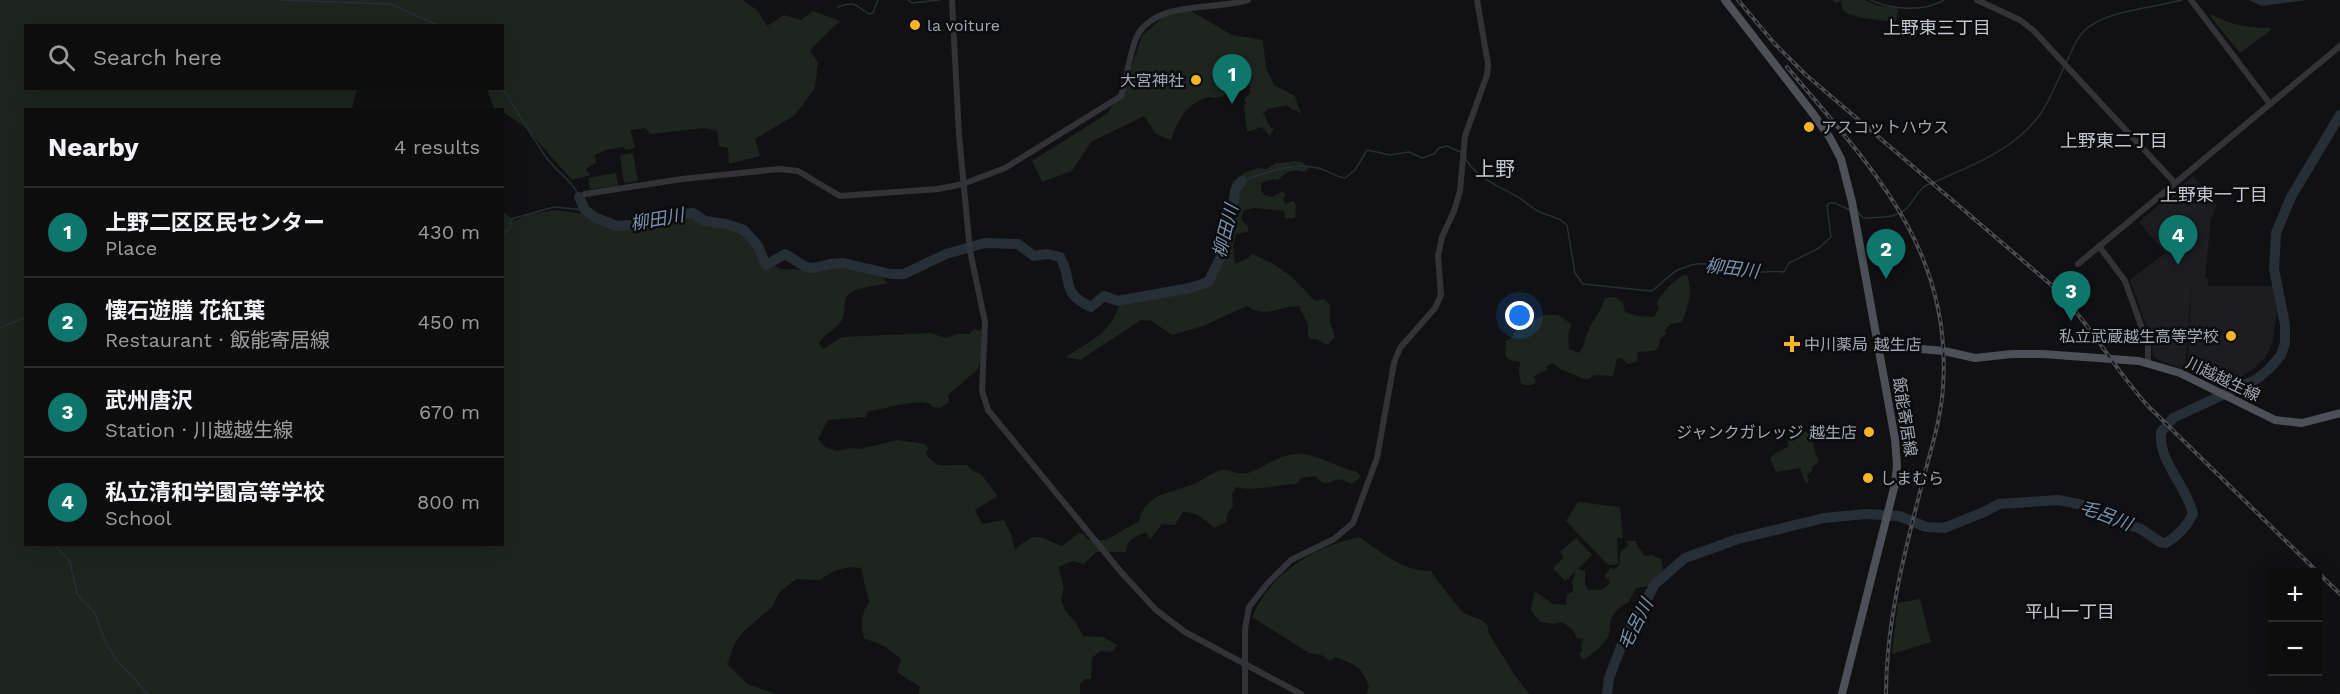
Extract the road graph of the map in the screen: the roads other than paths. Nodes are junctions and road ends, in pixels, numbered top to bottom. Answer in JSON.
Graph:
{"nodes":[{"id":1,"x":952,"y":0,"type":"edge"},
{"id":2,"x":1248,"y":0,"type":"edge"},
{"id":3,"x":1477,"y":0,"type":"edge"},
{"id":4,"x":1725,"y":0,"type":"edge"},
{"id":5,"x":1977,"y":0,"type":"edge"},
{"id":6,"x":2192,"y":1,"type":"edge"},
{"id":7,"x":2340,"y":46,"type":"edge"},
{"id":8,"x":2270,"y":104,"type":"junction"},
{"id":9,"x":2175,"y":183,"type":"junction"},
{"id":10,"x":963,"y":184,"type":"junction"},
{"id":11,"x":585,"y":194,"type":"dead end"},
{"id":12,"x":2099,"y":246,"type":"junction"},
{"id":13,"x":2078,"y":264,"type":"dead end"},
{"id":14,"x":1877,"y":345,"type":"junction"},
{"id":15,"x":2148,"y":363,"type":"junction"},
{"id":16,"x":2340,"y":413,"type":"edge"},
{"id":17,"x":1246,"y":663,"type":"junction"},
{"id":18,"x":1245,"y":694,"type":"edge"},
{"id":19,"x":1301,"y":694,"type":"edge"},
{"id":20,"x":1842,"y":694,"type":"edge"}],
"edges":[{"from":1,"to":10,"type":"street"},
{"from":2,"to":10,"type":"street"},
{"from":3,"to":17,"type":"street"},
{"from":4,"to":14,"type":"main road","name":"飯能寄居線"},
{"from":5,"to":9,"type":"street"},
{"from":6,"to":8,"type":"street"},
{"from":7,"to":8,"type":"street"},
{"from":8,"to":9,"type":"street"},
{"from":9,"to":12,"type":"street"},
{"from":10,"to":11,"type":"street"},
{"from":10,"to":17,"type":"street"},
{"from":12,"to":13,"type":"street"},
{"from":12,"to":15,"type":"street"},
{"from":14,"to":15,"type":"main road","name":"川越越生線"},
{"from":14,"to":20,"type":"main road","name":"飯能寄居線"},
{"from":15,"to":16,"type":"main road","name":"川越越生線"},
{"from":17,"to":18,"type":"street"},
{"from":17,"to":19,"type":"street"}]}
